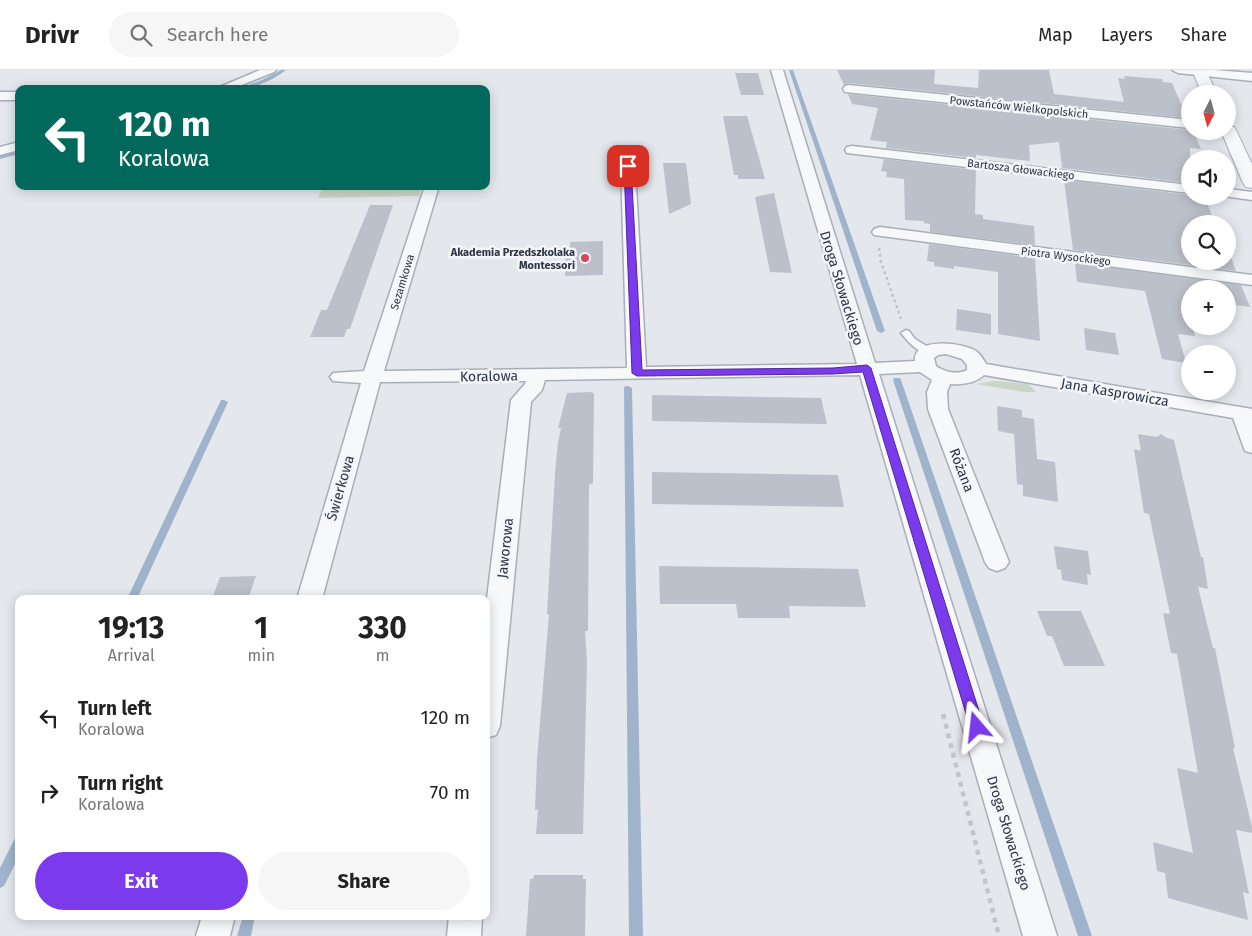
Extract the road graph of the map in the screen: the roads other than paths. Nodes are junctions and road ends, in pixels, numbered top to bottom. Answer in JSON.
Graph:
{"nodes":[{"id":1,"x":270,"y":70,"type":"edge"},
{"id":2,"x":777,"y":70,"type":"edge"},
{"id":3,"x":1178,"y":70,"type":"edge"},
{"id":4,"x":1200,"y":71,"type":"edge"},
{"id":5,"x":1252,"y":77,"type":"edge"},
{"id":6,"x":231,"y":85,"type":"edge"},
{"id":7,"x":1206,"y":85,"type":"edge"},
{"id":8,"x":848,"y":89,"type":"dead end"},
{"id":9,"x":0,"y":96,"type":"edge"},
{"id":10,"x":15,"y":96,"type":"edge"},
{"id":11,"x":1181,"y":123,"type":"edge"},
{"id":12,"x":1234,"y":140,"type":"edge"},
{"id":13,"x":15,"y":147,"type":"edge"},
{"id":14,"x":852,"y":150,"type":"dead end"},
{"id":15,"x":0,"y":152,"type":"edge"},
{"id":16,"x":1246,"y":160,"type":"edge"},
{"id":17,"x":628,"y":166,"type":"dead end"},
{"id":18,"x":1252,"y":183,"type":"edge"},
{"id":19,"x":1181,"y":188,"type":"edge"},
{"id":20,"x":431,"y":190,"type":"edge"},
{"id":21,"x":1236,"y":194,"type":"edge"},
{"id":22,"x":1252,"y":196,"type":"edge"},
{"id":23,"x":880,"y":232,"type":"road end"},
{"id":24,"x":1252,"y":280,"type":"edge"},
{"id":25,"x":906,"y":333,"type":"road end"},
{"id":26,"x":927,"y":359,"type":"junction"},
{"id":27,"x":867,"y":368,"type":"junction"},
{"id":28,"x":978,"y":368,"type":"junction"},
{"id":29,"x":637,"y":373,"type":"junction"},
{"id":30,"x":536,"y":375,"type":"junction"},
{"id":31,"x":372,"y":377,"type":"junction"},
{"id":32,"x":944,"y":377,"type":"junction"},
{"id":33,"x":340,"y":378,"type":"dead end"},
{"id":34,"x":1247,"y":414,"type":"edge"},
{"id":35,"x":1252,"y":446,"type":"edge"},
{"id":36,"x":997,"y":562,"type":"dead end"},
{"id":37,"x":310,"y":595,"type":"edge"},
{"id":38,"x":490,"y":689,"type":"edge"},
{"id":39,"x":218,"y":920,"type":"edge"},
{"id":40,"x":466,"y":920,"type":"edge"},
{"id":41,"x":213,"y":936,"type":"edge"},
{"id":42,"x":464,"y":936,"type":"edge"},
{"id":43,"x":1040,"y":936,"type":"edge"}],
"edges":[{"from":1,"to":6,"type":"street"},
{"from":2,"to":27,"type":"street","name":"Droga Słowackiego"},
{"from":3,"to":4,"type":"street"},
{"from":4,"to":5,"type":"street"},
{"from":4,"to":7,"type":"street"},
{"from":8,"to":11,"type":"street","name":"Powstańców Wielkopolskich"},
{"from":9,"to":10,"type":"street"},
{"from":12,"to":16,"type":"street"},
{"from":13,"to":15,"type":"street"},
{"from":14,"to":19,"type":"street","name":"Bartosza Głowackiego"},
{"from":16,"to":18,"type":"street"},
{"from":17,"to":29,"type":"street"},
{"from":20,"to":31,"type":"street","name":"Sezamkowa"},
{"from":21,"to":22,"type":"street"},
{"from":23,"to":24,"type":"street","name":"Piotra Wysockiego"},
{"from":25,"to":26,"type":"lane"},
{"from":26,"to":27,"type":"street"},
{"from":26,"to":28,"type":"street"},
{"from":26,"to":32,"type":"street"},
{"from":27,"to":29,"type":"street","name":"Koralowa"},
{"from":27,"to":43,"type":"street","name":"Droga Słowackiego"},
{"from":28,"to":32,"type":"street"},
{"from":28,"to":34,"type":"street","name":"Jana Kasprowicza"},
{"from":29,"to":30,"type":"street","name":"Koralowa"},
{"from":30,"to":31,"type":"street","name":"Koralowa"},
{"from":30,"to":38,"type":"street","name":"Jaworowa"},
{"from":31,"to":33,"type":"street","name":"Koralowa"},
{"from":31,"to":37,"type":"street","name":"Świerkowa"},
{"from":32,"to":36,"type":"street","name":"Różana"},
{"from":34,"to":35,"type":"street"},
{"from":39,"to":41,"type":"street"},
{"from":40,"to":42,"type":"street"}]}
